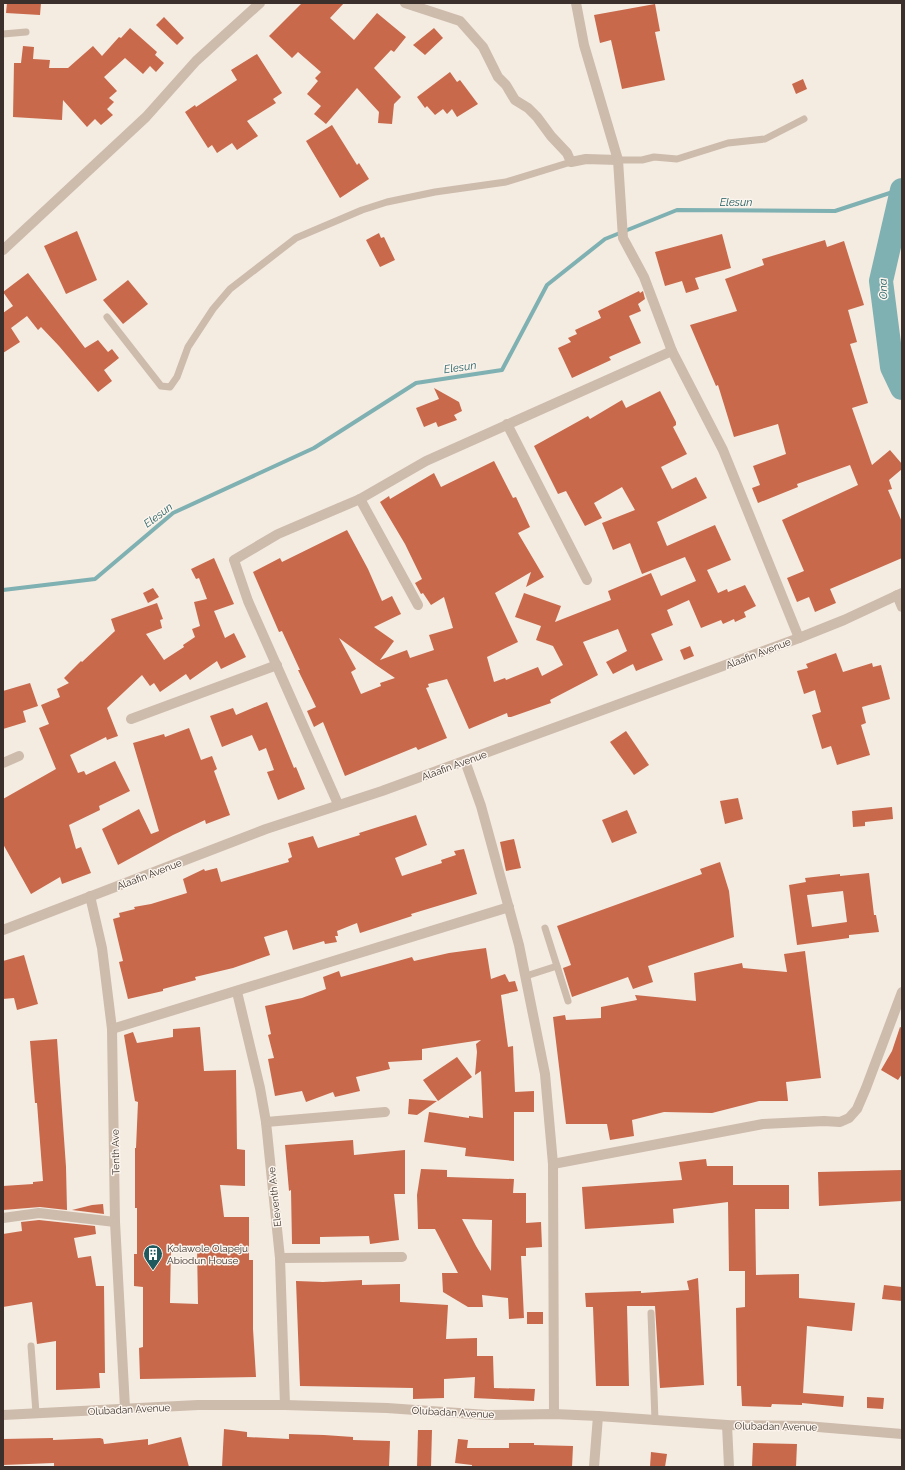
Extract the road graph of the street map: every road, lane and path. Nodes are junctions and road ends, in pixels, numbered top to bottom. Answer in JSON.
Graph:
{"nodes":[{"id":1,"x":260,"y":3,"type":"edge"},
{"id":2,"x":405,"y":3,"type":"edge"},
{"id":3,"x":576,"y":3,"type":"edge"},
{"id":4,"x":26,"y":32,"type":"dead end"},
{"id":5,"x":3,"y":34,"type":"edge"},
{"id":6,"x":804,"y":119,"type":"dead end"},
{"id":7,"x":618,"y":160,"type":"junction"},
{"id":8,"x":571,"y":162,"type":"junction"},
{"id":9,"x":3,"y":250,"type":"edge"},
{"id":10,"x":106,"y":317,"type":"dead end"},
{"id":11,"x":672,"y":351,"type":"junction"},
{"id":12,"x":507,"y":424,"type":"junction"},
{"id":13,"x":360,"y":499,"type":"junction"},
{"id":14,"x":587,"y":580,"type":"dead end"},
{"id":15,"x":899,"y":594,"type":"edge"},
{"id":16,"x":418,"y":605,"type":"dead end"},
{"id":17,"x":902,"y":607,"type":"edge"},
{"id":18,"x":799,"y":638,"type":"junction"},
{"id":19,"x":277,"y":664,"type":"junction"},
{"id":20,"x":132,"y":719,"type":"dead end"},
{"id":21,"x":19,"y":756,"type":"dead end"},
{"id":22,"x":465,"y":761,"type":"junction"},
{"id":23,"x":3,"y":763,"type":"edge"},
{"id":24,"x":338,"y":804,"type":"junction"},
{"id":25,"x":90,"y":896,"type":"junction"},
{"id":26,"x":509,"y":907,"type":"junction"},
{"id":27,"x":545,"y":928,"type":"dead end"},
{"id":28,"x":3,"y":930,"type":"edge"},
{"id":29,"x":557,"y":966,"type":"junction"},
{"id":30,"x":526,"y":976,"type":"junction"},
{"id":31,"x":237,"y":992,"type":"junction"},
{"id":32,"x":902,"y":992,"type":"edge"},
{"id":33,"x":568,"y":1001,"type":"dead end"},
{"id":34,"x":112,"y":1029,"type":"junction"},
{"id":35,"x":385,"y":1112,"type":"dead end"},
{"id":36,"x":266,"y":1122,"type":"junction"},
{"id":37,"x":553,"y":1164,"type":"junction"},
{"id":38,"x":3,"y":1218,"type":"edge"},
{"id":39,"x":115,"y":1222,"type":"junction"},
{"id":40,"x":402,"y":1257,"type":"dead end"},
{"id":41,"x":280,"y":1258,"type":"junction"},
{"id":42,"x":651,"y":1313,"type":"dead end"},
{"id":43,"x":31,"y":1346,"type":"dead end"},
{"id":44,"x":285,"y":1405,"type":"junction"},
{"id":45,"x":125,"y":1408,"type":"junction"},
{"id":46,"x":36,"y":1413,"type":"junction"},
{"id":47,"x":554,"y":1414,"type":"junction"},
{"id":48,"x":3,"y":1415,"type":"edge"},
{"id":49,"x":598,"y":1416,"type":"junction"},
{"id":50,"x":656,"y":1420,"type":"junction"},
{"id":51,"x":727,"y":1425,"type":"junction"},
{"id":52,"x":902,"y":1434,"type":"edge"},
{"id":53,"x":594,"y":1467,"type":"edge"},
{"id":54,"x":729,"y":1467,"type":"edge"}],
"edges":[{"from":1,"to":9,"type":"street"},
{"from":2,"to":8,"type":"street"},
{"from":3,"to":7,"type":"street"},
{"from":4,"to":5,"type":"lane"},
{"from":6,"to":7,"type":"lane"},
{"from":7,"to":8,"type":"street"},
{"from":7,"to":11,"type":"street"},
{"from":8,"to":10,"type":"lane"},
{"from":11,"to":12,"type":"street"},
{"from":11,"to":18,"type":"street"},
{"from":12,"to":13,"type":"street"},
{"from":12,"to":14,"type":"street"},
{"from":13,"to":16,"type":"street"},
{"from":13,"to":19,"type":"street"},
{"from":15,"to":17,"type":"street"},
{"from":15,"to":18,"type":"street","name":"Alaafin Avenue"},
{"from":18,"to":22,"type":"street","name":"Alaafin Avenue"},
{"from":19,"to":20,"type":"street"},
{"from":19,"to":24,"type":"street"},
{"from":21,"to":23,"type":"street"},
{"from":22,"to":24,"type":"street","name":"Alaafin Avenue"},
{"from":22,"to":26,"type":"street"},
{"from":24,"to":25,"type":"street","name":"Alaafin Avenue"},
{"from":25,"to":28,"type":"street","name":"Alaafin Avenue"},
{"from":25,"to":34,"type":"street","name":"Tenth Ave"},
{"from":26,"to":30,"type":"street"},
{"from":26,"to":31,"type":"street"},
{"from":27,"to":29,"type":"lane"},
{"from":29,"to":30,"type":"lane"},
{"from":29,"to":33,"type":"lane"},
{"from":30,"to":37,"type":"street"},
{"from":31,"to":34,"type":"street"},
{"from":31,"to":36,"type":"street","name":"Eleventh Ave"},
{"from":32,"to":37,"type":"street"},
{"from":34,"to":39,"type":"street","name":"Tenth Ave"},
{"from":35,"to":36,"type":"street"},
{"from":36,"to":41,"type":"street","name":"Eleventh Ave"},
{"from":37,"to":47,"type":"street"},
{"from":38,"to":39,"type":"street"},
{"from":39,"to":45,"type":"street","name":"Tenth Ave"},
{"from":40,"to":41,"type":"street"},
{"from":41,"to":44,"type":"street","name":"Eleventh Ave"},
{"from":42,"to":50,"type":"lane"},
{"from":43,"to":46,"type":"lane"},
{"from":44,"to":45,"type":"street","name":"Olubadan Avenue"},
{"from":44,"to":47,"type":"street","name":"Olubadan Avenue"},
{"from":45,"to":46,"type":"street","name":"Olubadan Avenue"},
{"from":46,"to":48,"type":"street","name":"Olubadan Avenue"},
{"from":47,"to":49,"type":"street","name":"Olubadan Avenue"},
{"from":49,"to":50,"type":"street","name":"Olubadan Avenue"},
{"from":49,"to":53,"type":"street"},
{"from":50,"to":51,"type":"street","name":"Olubadan Avenue"},
{"from":51,"to":52,"type":"street","name":"Olubadan Avenue"},
{"from":51,"to":54,"type":"street"}]}
